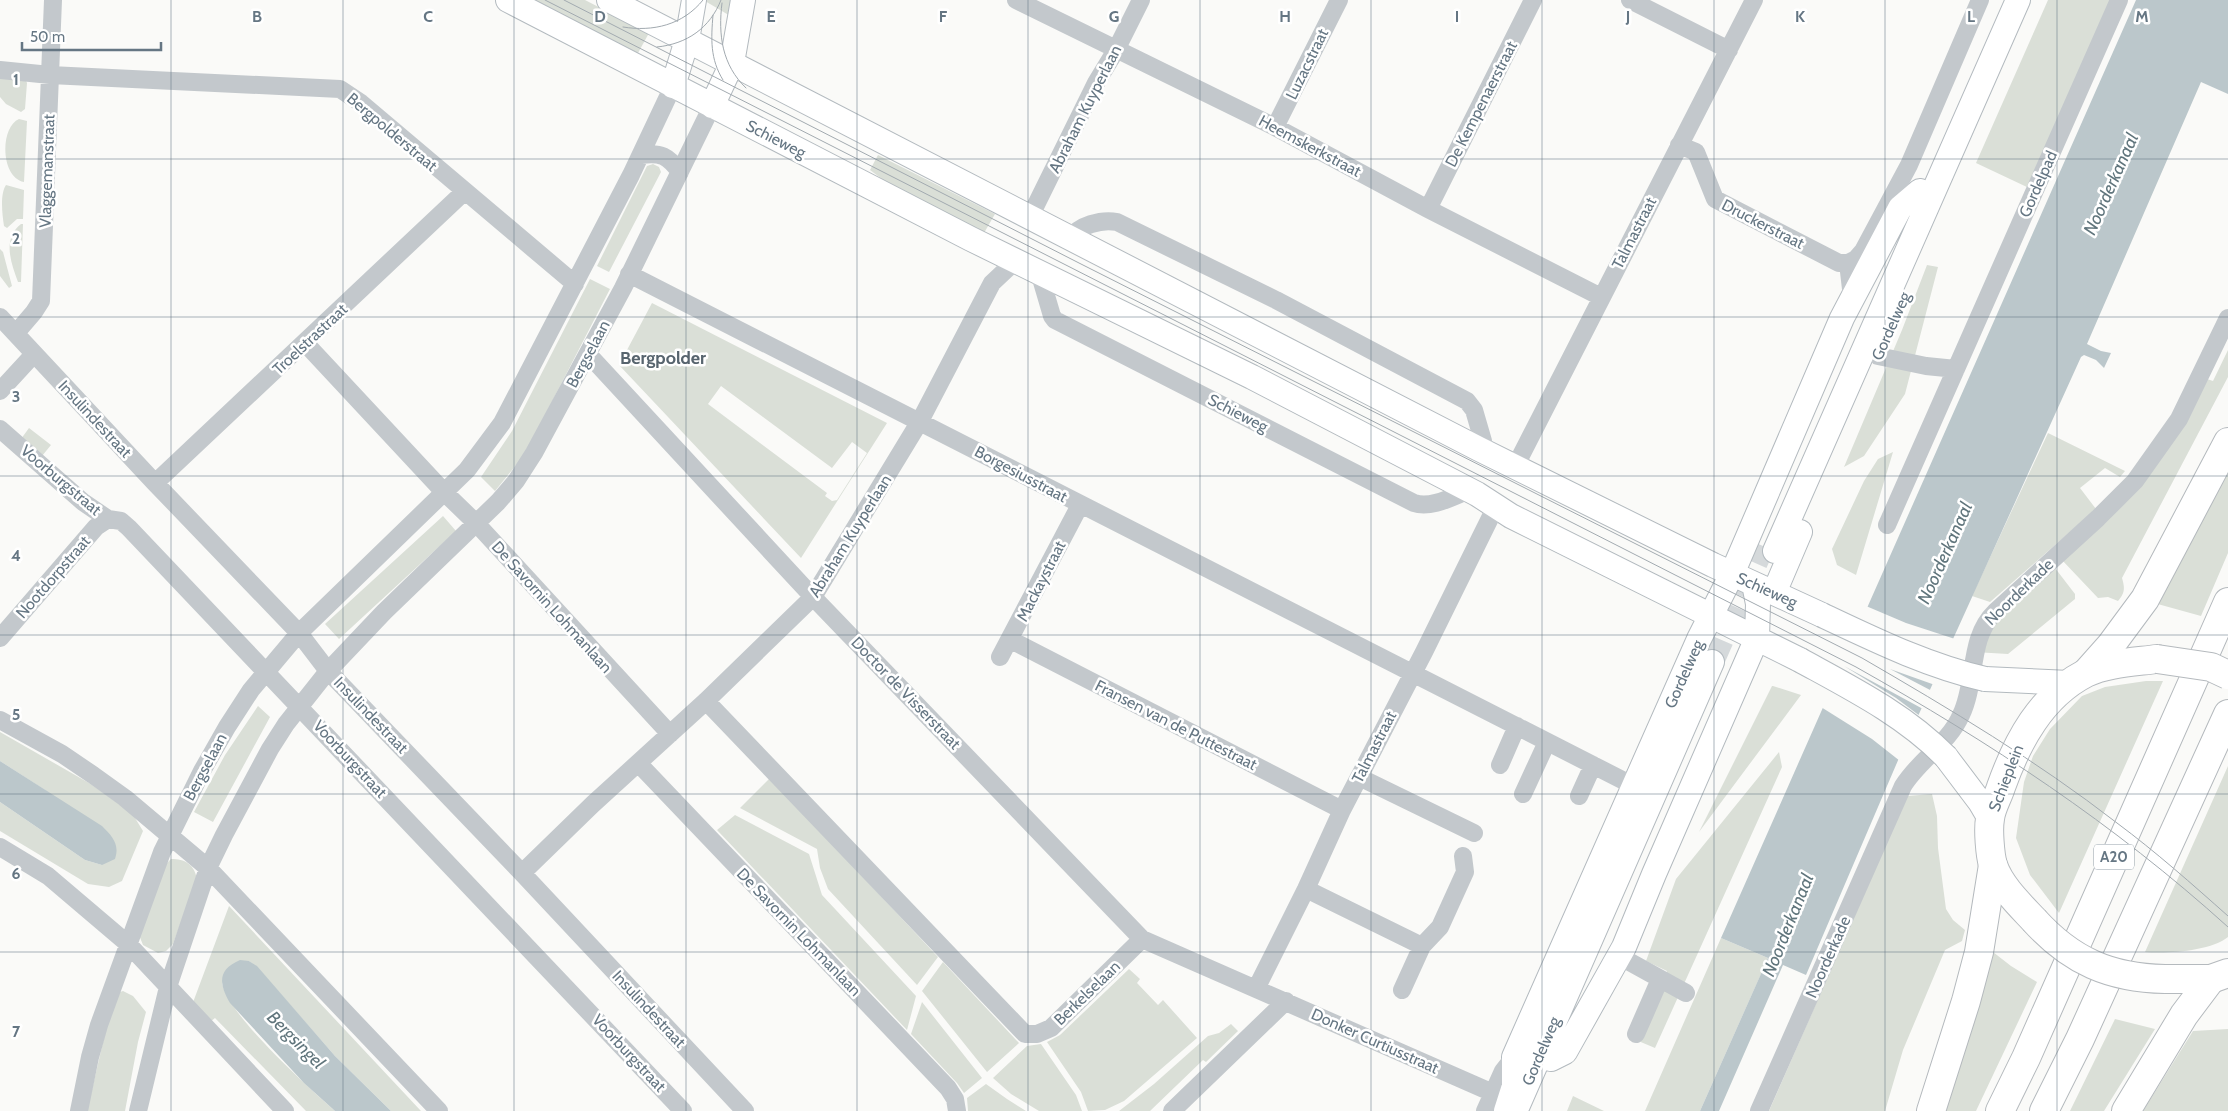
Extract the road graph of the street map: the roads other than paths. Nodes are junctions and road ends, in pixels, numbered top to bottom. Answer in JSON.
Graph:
{"nodes":[{"id":1,"x":53,"y":0,"type":"edge"},
{"id":2,"x":508,"y":0,"type":"edge"},
{"id":3,"x":609,"y":0,"type":"edge"},
{"id":4,"x":694,"y":0,"type":"edge"},
{"id":5,"x":743,"y":0,"type":"edge"},
{"id":6,"x":1016,"y":0,"type":"edge"},
{"id":7,"x":1140,"y":0,"type":"edge"},
{"id":8,"x":1338,"y":0,"type":"edge"},
{"id":9,"x":1534,"y":0,"type":"edge"},
{"id":10,"x":1630,"y":0,"type":"edge"},
{"id":11,"x":1754,"y":0,"type":"edge"},
{"id":12,"x":1980,"y":0,"type":"edge"},
{"id":13,"x":2005,"y":0,"type":"edge"},
{"id":14,"x":2018,"y":0,"type":"edge"},
{"id":15,"x":2119,"y":0,"type":"edge"},
{"id":16,"x":687,"y":40,"type":"junction"},
{"id":17,"x":1116,"y":50,"type":"junction"},
{"id":18,"x":1729,"y":50,"type":"junction"},
{"id":19,"x":732,"y":63,"type":"junction"},
{"id":20,"x":0,"y":70,"type":"edge"},
{"id":21,"x":50,"y":75,"type":"junction"},
{"id":22,"x":673,"y":86,"type":"junction"},
{"id":23,"x":712,"y":106,"type":"junction"},
{"id":24,"x":1275,"y":127,"type":"junction"},
{"id":25,"x":1679,"y":144,"type":"junction"},
{"id":26,"x":641,"y":155,"type":"junction"},
{"id":27,"x":1944,"y":167,"type":"junction"},
{"id":28,"x":680,"y":172,"type":"junction"},
{"id":29,"x":1920,"y":191,"type":"junction"},
{"id":30,"x":464,"y":192,"type":"junction"},
{"id":31,"x":1035,"y":207,"type":"junction"},
{"id":32,"x":1428,"y":209,"type":"junction"},
{"id":33,"x":1070,"y":239,"type":"junction"},
{"id":34,"x":1848,"y":264,"type":"junction"},
{"id":35,"x":1006,"y":268,"type":"junction"},
{"id":36,"x":630,"y":274,"type":"junction"},
{"id":37,"x":1045,"y":275,"type":"junction"},
{"id":38,"x":574,"y":284,"type":"junction"},
{"id":39,"x":1856,"y":292,"type":"junction"},
{"id":40,"x":1601,"y":297,"type":"junction"},
{"id":41,"x":0,"y":316,"type":"edge"},
{"id":42,"x":2228,"y":318,"type":"edge"},
{"id":43,"x":16,"y":333,"type":"junction"},
{"id":44,"x":306,"y":344,"type":"junction"},
{"id":45,"x":34,"y":354,"type":"junction"},
{"id":46,"x":588,"y":354,"type":"junction"},
{"id":47,"x":1878,"y":356,"type":"junction"},
{"id":48,"x":1956,"y":369,"type":"junction"},
{"id":49,"x":0,"y":391,"type":"edge"},
{"id":50,"x":920,"y":421,"type":"junction"},
{"id":51,"x":0,"y":429,"type":"edge"},
{"id":52,"x":1479,"y":439,"type":"junction"},
{"id":53,"x":2228,"y":442,"type":"edge"},
{"id":54,"x":1515,"y":467,"type":"junction"},
{"id":55,"x":155,"y":483,"type":"junction"},
{"id":56,"x":1463,"y":487,"type":"junction"},
{"id":57,"x":444,"y":492,"type":"junction"},
{"id":58,"x":1080,"y":505,"type":"junction"},
{"id":59,"x":1491,"y":514,"type":"junction"},
{"id":60,"x":108,"y":519,"type":"junction"},
{"id":61,"x":476,"y":523,"type":"junction"},
{"id":62,"x":1887,"y":525,"type":"dead end"},
{"id":63,"x":1732,"y":574,"type":"junction"},
{"id":64,"x":1764,"y":588,"type":"junction"},
{"id":65,"x":813,"y":597,"type":"junction"},
{"id":66,"x":2228,"y":602,"type":"edge"},
{"id":67,"x":1710,"y":615,"type":"junction"},
{"id":68,"x":299,"y":633,"type":"junction"},
{"id":69,"x":0,"y":638,"type":"edge"},
{"id":70,"x":1757,"y":638,"type":"junction"},
{"id":71,"x":1011,"y":640,"type":"junction"},
{"id":72,"x":1000,"y":657,"type":"dead end"},
{"id":73,"x":328,"y":671,"type":"junction"},
{"id":74,"x":267,"y":673,"type":"junction"},
{"id":75,"x":1412,"y":673,"type":"junction"},
{"id":76,"x":2228,"y":675,"type":"edge"},
{"id":77,"x":2078,"y":678,"type":"junction"},
{"id":78,"x":706,"y":701,"type":"junction"},
{"id":79,"x":300,"y":706,"type":"junction"},
{"id":80,"x":2228,"y":714,"type":"edge"},
{"id":81,"x":0,"y":720,"type":"edge"},
{"id":82,"x":1517,"y":726,"type":"junction"},
{"id":83,"x":670,"y":734,"type":"junction"},
{"id":84,"x":1547,"y":742,"type":"junction"},
{"id":85,"x":639,"y":764,"type":"junction"},
{"id":86,"x":1500,"y":765,"type":"dead end"},
{"id":87,"x":1592,"y":765,"type":"junction"},
{"id":88,"x":1359,"y":777,"type":"junction"},
{"id":89,"x":1634,"y":786,"type":"junction"},
{"id":90,"x":1523,"y":794,"type":"dead end"},
{"id":91,"x":1578,"y":796,"type":"dead end"},
{"id":92,"x":1342,"y":810,"type":"junction"},
{"id":93,"x":1990,"y":819,"type":"junction"},
{"id":94,"x":1474,"y":833,"type":"dead end"},
{"id":95,"x":169,"y":836,"type":"junction"},
{"id":96,"x":0,"y":847,"type":"edge"},
{"id":97,"x":1463,"y":856,"type":"dead end"},
{"id":98,"x":1993,"y":865,"type":"junction"},
{"id":99,"x":208,"y":868,"type":"junction"},
{"id":100,"x":522,"y":874,"type":"junction"},
{"id":101,"x":1306,"y":889,"type":"junction"},
{"id":102,"x":1142,"y":939,"type":"junction"},
{"id":103,"x":128,"y":944,"type":"junction"},
{"id":104,"x":1422,"y":946,"type":"junction"},
{"id":105,"x":1619,"y":956,"type":"junction"},
{"id":106,"x":2220,"y":976,"type":"edge"},
{"id":107,"x":1660,"y":979,"type":"junction"},
{"id":108,"x":168,"y":987,"type":"junction"},
{"id":109,"x":1256,"y":988,"type":"junction"},
{"id":110,"x":1402,"y":990,"type":"dead end"},
{"id":111,"x":1686,"y":993,"type":"dead end"},
{"id":112,"x":1286,"y":1002,"type":"junction"},
{"id":113,"x":1636,"y":1034,"type":"dead end"},
{"id":114,"x":1551,"y":1059,"type":"junction"},
{"id":115,"x":1499,"y":1102,"type":"edge"},
{"id":116,"x":956,"y":1107,"type":"edge"},
{"id":117,"x":79,"y":1111,"type":"edge"},
{"id":118,"x":138,"y":1111,"type":"edge"},
{"id":119,"x":285,"y":1111,"type":"edge"},
{"id":120,"x":439,"y":1111,"type":"edge"},
{"id":121,"x":684,"y":1111,"type":"edge"},
{"id":122,"x":745,"y":1111,"type":"edge"},
{"id":123,"x":1172,"y":1111,"type":"edge"},
{"id":124,"x":1485,"y":1111,"type":"edge"},
{"id":125,"x":1515,"y":1111,"type":"edge"},
{"id":126,"x":1528,"y":1111,"type":"edge"},
{"id":127,"x":1759,"y":1111,"type":"edge"},
{"id":128,"x":1931,"y":1111,"type":"edge"},
{"id":129,"x":2000,"y":1111,"type":"edge"},
{"id":130,"x":2044,"y":1111,"type":"edge"},
{"id":131,"x":2126,"y":1111,"type":"edge"}],
"edges":[{"from":1,"to":21,"type":"street","name":"Vlaggemanstraat"},
{"from":2,"to":22,"type":"main road","name":"Schieweg"},
{"from":3,"to":16,"type":"main road","name":"Schieweg"},
{"from":4,"to":16,"type":"main road","name":"Bergselaan"},
{"from":5,"to":19,"type":"main road","name":"Bergselaan"},
{"from":6,"to":17,"type":"street","name":"Heemskerkstraat"},
{"from":7,"to":17,"type":"street","name":"Abraham Kuyperlaan"},
{"from":8,"to":24,"type":"street","name":"Luzacstraat"},
{"from":9,"to":32,"type":"street","name":"De Kempenaerstraat"},
{"from":10,"to":18,"type":"street"},
{"from":11,"to":18,"type":"street","name":"Talmastraat"},
{"from":12,"to":34,"type":"street"},
{"from":13,"to":29,"type":"main road","name":"Gordelweg"},
{"from":14,"to":27,"type":"main road","name":"Gordelweg"},
{"from":15,"to":48,"type":"street","name":"Gordelpad"},
{"from":16,"to":19,"type":"main road","name":"Schieweg"},
{"from":16,"to":22,"type":"main road","name":"Bergselaan"},
{"from":17,"to":24,"type":"street","name":"Heemskerkstraat"},
{"from":17,"to":31,"type":"street","name":"Abraham Kuyperlaan"},
{"from":18,"to":25,"type":"street","name":"Talmastraat"},
{"from":19,"to":23,"type":"main road","name":"Bergselaan"},
{"from":19,"to":31,"type":"main road","name":"Schieweg"},
{"from":20,"to":21,"type":"street","name":"Bergpolderstraat"},
{"from":21,"to":30,"type":"street","name":"Bergpolderstraat"},
{"from":21,"to":43,"type":"street","name":"Vlaggemanstraat"},
{"from":22,"to":23,"type":"main road","name":"Schieweg"},
{"from":22,"to":26,"type":"street","name":"Bergselaan"},
{"from":23,"to":28,"type":"street","name":"Bergselaan"},
{"from":23,"to":35,"type":"main road","name":"Schieweg"},
{"from":24,"to":32,"type":"street","name":"Heemskerkstraat"},
{"from":25,"to":34,"type":"street","name":"Druckerstraat"},
{"from":25,"to":40,"type":"street","name":"Talmastraat"},
{"from":26,"to":28,"type":"street"},
{"from":26,"to":38,"type":"street","name":"Bergselaan"},
{"from":27,"to":29,"type":"main road","name":"Gordelweg"},
{"from":27,"to":47,"type":"main road","name":"Gordelweg"},
{"from":28,"to":36,"type":"street","name":"Bergselaan"},
{"from":29,"to":39,"type":"main road","name":"Gordelweg"},
{"from":30,"to":38,"type":"street","name":"Bergpolderstraat"},
{"from":30,"to":44,"type":"street","name":"Troelstrastraat"},
{"from":31,"to":33,"type":"main road","name":"Schieweg"},
{"from":32,"to":40,"type":"street","name":"Heemskerkstraat"},
{"from":33,"to":52,"type":"main road","name":"Schieweg"},
{"from":33,"to":52,"type":"street"},
{"from":34,"to":39,"type":"street"},
{"from":35,"to":37,"type":"main road","name":"Schieweg"},
{"from":35,"to":50,"type":"street","name":"Abraham Kuyperlaan"},
{"from":36,"to":46,"type":"street","name":"Bergselaan"},
{"from":36,"to":50,"type":"street","name":"Borgesiusstraat"},
{"from":37,"to":56,"type":"main road","name":"Schieweg"},
{"from":37,"to":56,"type":"street","name":"Schieweg"},
{"from":38,"to":57,"type":"street","name":"Bergselaan"},
{"from":39,"to":63,"type":"main road","name":"Gordelweg"},
{"from":40,"to":54,"type":"street","name":"Talmastraat"},
{"from":41,"to":43,"type":"street","name":"Insulindestraat"},
{"from":42,"to":127,"type":"street","name":"Noorderkade"},
{"from":43,"to":45,"type":"street","name":"Insulindestraat"},
{"from":44,"to":55,"type":"street","name":"Troelstrastraat"},
{"from":44,"to":57,"type":"street"},
{"from":45,"to":49,"type":"street"},
{"from":45,"to":55,"type":"street","name":"Insulindestraat"},
{"from":46,"to":61,"type":"street","name":"Bergselaan"},
{"from":46,"to":65,"type":"street","name":"Doctor de Visserstraat"},
{"from":47,"to":48,"type":"street"},
{"from":47,"to":64,"type":"main road","name":"Gordelweg"},
{"from":48,"to":62,"type":"street","name":"Gordelpad"},
{"from":50,"to":58,"type":"street","name":"Borgesiusstraat"},
{"from":50,"to":65,"type":"street","name":"Abraham Kuyperlaan"},
{"from":51,"to":60,"type":"street","name":"Voorburgstraat"},
{"from":52,"to":54,"type":"main road","name":"Schieweg"},
{"from":53,"to":77,"type":"main road"},
{"from":54,"to":63,"type":"main road","name":"Schieweg"},
{"from":55,"to":68,"type":"street","name":"Insulindestraat"},
{"from":56,"to":59,"type":"main road","name":"Schieweg"},
{"from":57,"to":61,"type":"street"},
{"from":57,"to":68,"type":"street","name":"Bergselaan"},
{"from":58,"to":71,"type":"street","name":"Mackaystraat"},
{"from":58,"to":75,"type":"street","name":"Borgesiusstraat"},
{"from":59,"to":67,"type":"main road","name":"Schieweg"},
{"from":59,"to":75,"type":"street","name":"Talmastraat"},
{"from":60,"to":69,"type":"street","name":"Nootdorpstraat"},
{"from":60,"to":74,"type":"street","name":"Voorburgstraat"},
{"from":61,"to":73,"type":"street","name":"Bergselaan"},
{"from":61,"to":83,"type":"street","name":"De Savornin Lohmanlaan"},
{"from":63,"to":64,"type":"main road","name":"Schieweg"},
{"from":63,"to":67,"type":"main road","name":"Gordelweg"},
{"from":64,"to":70,"type":"main road","name":"Gordelweg"},
{"from":64,"to":77,"type":"main road","name":"Schieweg","bridge":true},
{"from":65,"to":78,"type":"street","name":"Abraham Kuyperlaan"},
{"from":65,"to":102,"type":"street","name":"Doctor de Visserstraat"},
{"from":66,"to":129,"type":"main road","number":"A20"},
{"from":67,"to":70,"type":"main road","name":"Schieweg"},
{"from":67,"to":89,"type":"main road","name":"Gordelweg"},
{"from":68,"to":73,"type":"street","name":"Insulindestraat"},
{"from":68,"to":74,"type":"street","name":"Bergselaan"},
{"from":70,"to":93,"type":"main road","name":"Schieweg","bridge":true},
{"from":70,"to":105,"type":"main road","name":"Gordelweg"},
{"from":71,"to":72,"type":"street","name":"Mackaystraat"},
{"from":71,"to":92,"type":"street","name":"Fransen van de Puttestraat"},
{"from":73,"to":79,"type":"street","name":"Bergselaan"},
{"from":73,"to":100,"type":"street","name":"Insulindestraat"},
{"from":74,"to":79,"type":"street","name":"Voorburgstraat"},
{"from":74,"to":95,"type":"street","name":"Bergselaan"},
{"from":75,"to":82,"type":"street","name":"Borgesiusstraat"},
{"from":75,"to":88,"type":"street","name":"Talmastraat"},
{"from":76,"to":77,"type":"main road","name":"Schieplein","bridge":true},
{"from":77,"to":93,"type":"main road","name":"Schieplein"},
{"from":78,"to":83,"type":"street","name":"Abraham Kuyperlaan"},
{"from":78,"to":102,"type":"street","name":"Berkelselaan"},
{"from":79,"to":99,"type":"street","name":"Bergselaan"},
{"from":79,"to":121,"type":"street","name":"Voorburgstraat"},
{"from":80,"to":130,"type":"main road","number":"A20"},
{"from":81,"to":95,"type":"street"},
{"from":82,"to":84,"type":"street","name":"Borgesiusstraat"},
{"from":82,"to":86,"type":"street"},
{"from":83,"to":85,"type":"street","name":"Abraham Kuyperlaan"},
{"from":84,"to":87,"type":"street","name":"Borgesiusstraat"},
{"from":84,"to":90,"type":"street"},
{"from":85,"to":100,"type":"street","name":"Abraham Kuyperlaan"},
{"from":85,"to":116,"type":"street","name":"De Savornin Lohmanlaan"},
{"from":87,"to":89,"type":"street","name":"Borgesiusstraat"},
{"from":87,"to":91,"type":"street"},
{"from":88,"to":92,"type":"street","name":"Talmastraat"},
{"from":88,"to":94,"type":"street"},
{"from":89,"to":115,"type":"main road","name":"Gordelweg"},
{"from":92,"to":101,"type":"street","name":"Talmastraat"},
{"from":93,"to":98,"type":"main road","name":"Schieplein"},
{"from":95,"to":99,"type":"street"},
{"from":95,"to":103,"type":"street","name":"Bergselaan"},
{"from":96,"to":103,"type":"street"},
{"from":97,"to":104,"type":"street"},
{"from":98,"to":106,"type":"main road","name":"Schieplein","bridge":true},
{"from":98,"to":128,"type":"main road"},
{"from":99,"to":108,"type":"street","name":"Bergselaan"},
{"from":99,"to":120,"type":"street"},
{"from":100,"to":122,"type":"street","name":"Insulindestraat"},
{"from":101,"to":104,"type":"street"},
{"from":101,"to":109,"type":"street","name":"Talmastraat"},
{"from":102,"to":109,"type":"street","name":"Doctor de Visserstraat"},
{"from":103,"to":108,"type":"street"},
{"from":103,"to":117,"type":"street","name":"Bergselaan"},
{"from":104,"to":110,"type":"street"},
{"from":105,"to":107,"type":"street"},
{"from":105,"to":114,"type":"main road","name":"Gordelweg"},
{"from":106,"to":131,"type":"main road"},
{"from":107,"to":111,"type":"street"},
{"from":107,"to":113,"type":"street"},
{"from":108,"to":118,"type":"street","name":"Bergselaan"},
{"from":108,"to":119,"type":"street"},
{"from":109,"to":112,"type":"street","name":"Donker Curtiusstraat"},
{"from":112,"to":115,"type":"street","name":"Donker Curtiusstraat"},
{"from":112,"to":123,"type":"street"},
{"from":114,"to":125,"type":"main road","name":"Gordelweg"},
{"from":114,"to":126,"type":"main road","name":"Gordelweg"},
{"from":115,"to":124,"type":"street","name":"Gordelweg"}]}
